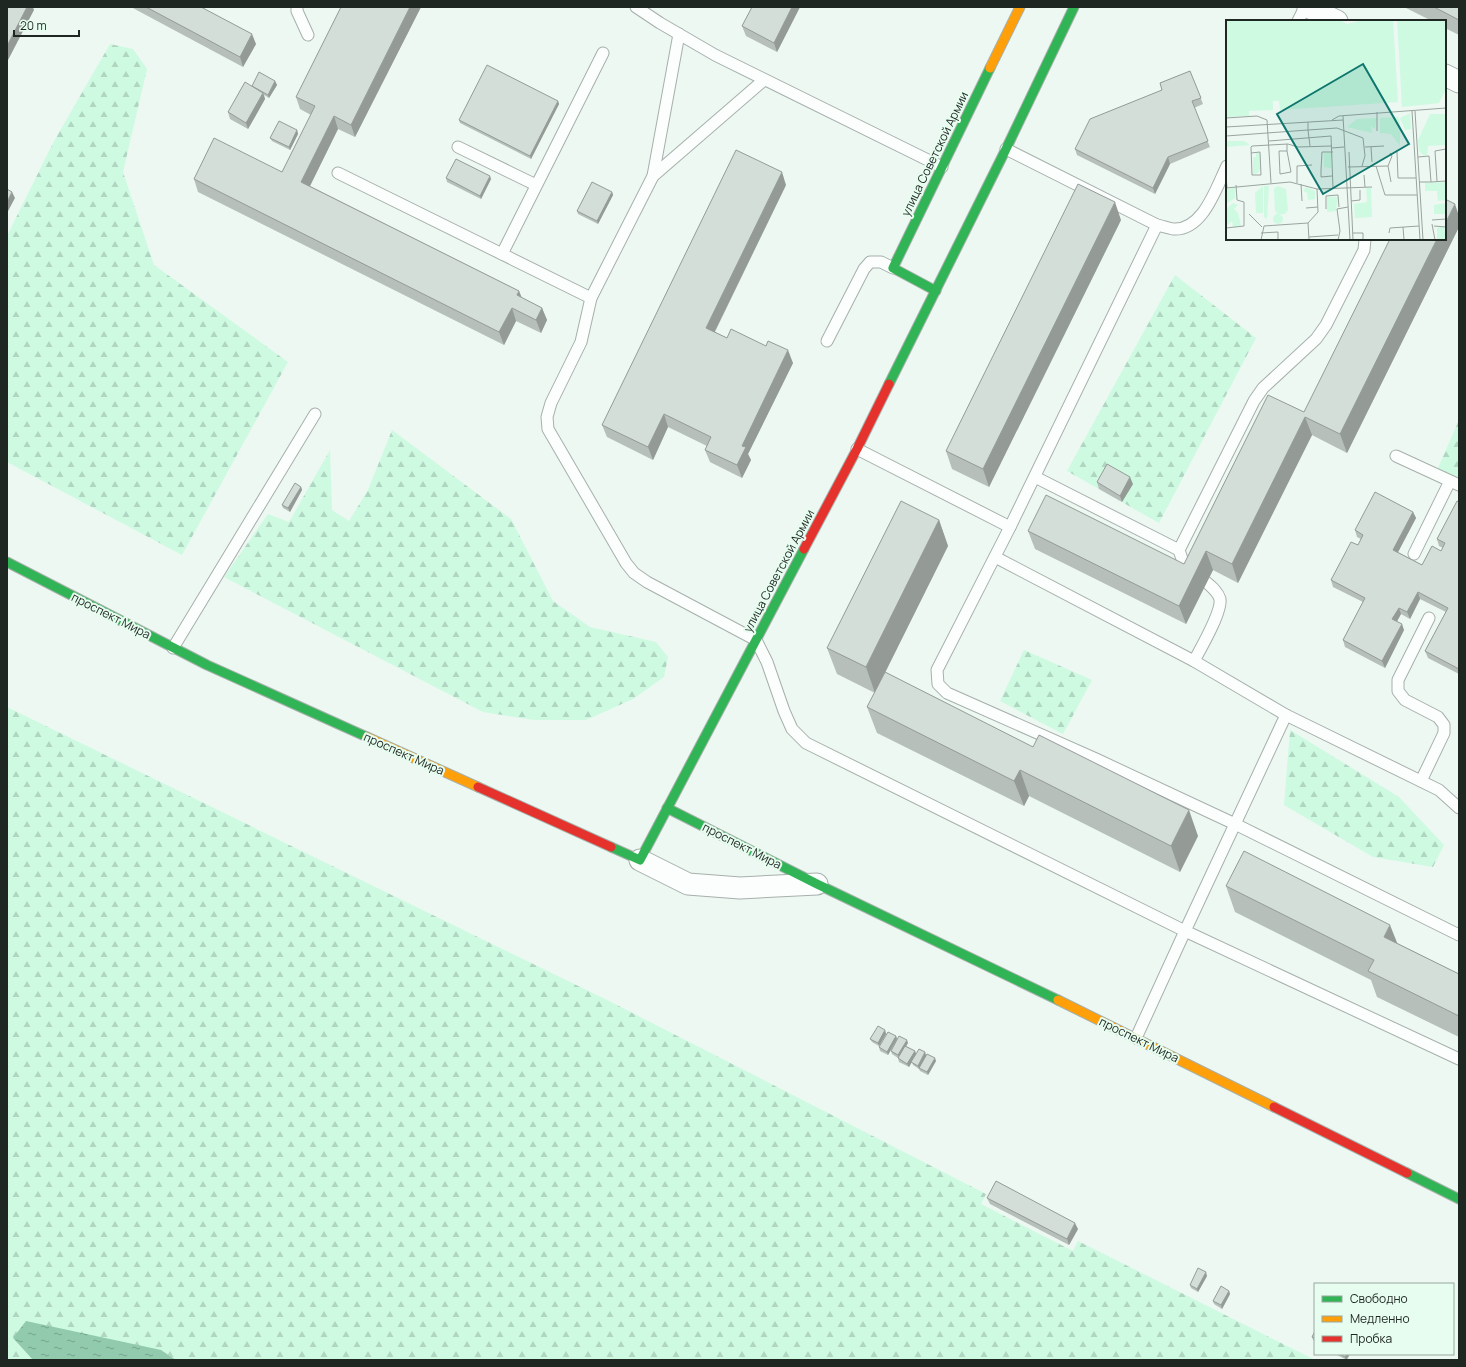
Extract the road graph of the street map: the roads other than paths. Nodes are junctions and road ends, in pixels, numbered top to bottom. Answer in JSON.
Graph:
{"nodes":[{"id":1,"x":297,"y":7,"type":"edge"},
{"id":2,"x":636,"y":7,"type":"edge"},
{"id":3,"x":1020,"y":7,"type":"edge"},
{"id":4,"x":1074,"y":7,"type":"edge"},
{"id":5,"x":1307,"y":7,"type":"edge"},
{"id":6,"x":1299,"y":20,"type":"edge"},
{"id":7,"x":1335,"y":20,"type":"edge"},
{"id":8,"x":679,"y":34,"type":"junction"},
{"id":9,"x":308,"y":35,"type":"dead end"},
{"id":10,"x":603,"y":53,"type":"dead end"},
{"id":11,"x":1446,"y":75,"type":"edge"},
{"id":12,"x":764,"y":80,"type":"junction"},
{"id":13,"x":1459,"y":82,"type":"edge"},
{"id":14,"x":458,"y":147,"type":"dead end"},
{"id":15,"x":1006,"y":149,"type":"junction"},
{"id":16,"x":942,"y":167,"type":"junction"},
{"id":17,"x":1226,"y":168,"type":"edge"},
{"id":18,"x":338,"y":173,"type":"dead end"},
{"id":19,"x":653,"y":176,"type":"junction"},
{"id":20,"x":536,"y":185,"type":"junction"},
{"id":21,"x":1157,"y":225,"type":"junction"},
{"id":22,"x":1365,"y":240,"type":"edge"},
{"id":23,"x":502,"y":254,"type":"junction"},
{"id":24,"x":892,"y":268,"type":"junction"},
{"id":25,"x":936,"y":291,"type":"junction"},
{"id":26,"x":591,"y":298,"type":"junction"},
{"id":27,"x":827,"y":341,"type":"dead end"},
{"id":28,"x":315,"y":414,"type":"dead end"},
{"id":29,"x":857,"y":449,"type":"junction"},
{"id":30,"x":1396,"y":456,"type":"dead end"},
{"id":31,"x":1035,"y":477,"type":"junction"},
{"id":32,"x":1454,"y":483,"type":"edge"},
{"id":33,"x":1010,"y":527,"type":"junction"},
{"id":34,"x":1179,"y":550,"type":"junction"},
{"id":35,"x":1414,"y":554,"type":"dead end"},
{"id":36,"x":995,"y":557,"type":"junction"},
{"id":37,"x":7,"y":562,"type":"edge"},
{"id":38,"x":1194,"y":575,"type":"edge"},
{"id":39,"x":1206,"y":582,"type":"edge"},
{"id":40,"x":1429,"y":618,"type":"dead end"},
{"id":41,"x":756,"y":640,"type":"junction"},
{"id":42,"x":173,"y":648,"type":"junction"},
{"id":43,"x":1194,"y":661,"type":"junction"},
{"id":44,"x":1286,"y":715,"type":"junction"},
{"id":45,"x":1421,"y":780,"type":"junction"},
{"id":46,"x":668,"y":808,"type":"junction"},
{"id":47,"x":1459,"y":808,"type":"edge"},
{"id":48,"x":1235,"y":824,"type":"junction"},
{"id":49,"x":640,"y":860,"type":"junction"},
{"id":50,"x":817,"y":884,"type":"junction"},
{"id":51,"x":1185,"y":931,"type":"junction"},
{"id":52,"x":1459,"y":935,"type":"edge"},
{"id":53,"x":1136,"y":1038,"type":"junction"},
{"id":54,"x":1459,"y":1059,"type":"edge"},
{"id":55,"x":1459,"y":1199,"type":"edge"}],
"edges":[{"from":1,"to":9,"type":"lane"},
{"from":2,"to":8,"type":"lane"},
{"from":3,"to":16,"type":"street","name":"улица Советской Армии"},
{"from":4,"to":15,"type":"street","name":"улица Советской Армии"},
{"from":5,"to":6,"type":"lane"},
{"from":5,"to":7,"type":"street"},
{"from":8,"to":12,"type":"lane"},
{"from":8,"to":19,"type":"lane"},
{"from":10,"to":20,"type":"lane"},
{"from":11,"to":13,"type":"street"},
{"from":12,"to":16,"type":"lane"},
{"from":12,"to":19,"type":"lane"},
{"from":14,"to":20,"type":"lane"},
{"from":15,"to":21,"type":"lane"},
{"from":15,"to":25,"type":"street","name":"улица Советской Армии"},
{"from":16,"to":24,"type":"street","name":"улица Советской Армии"},
{"from":17,"to":21,"type":"lane"},
{"from":18,"to":23,"type":"lane"},
{"from":19,"to":26,"type":"lane"},
{"from":20,"to":23,"type":"lane"},
{"from":21,"to":31,"type":"lane"},
{"from":22,"to":34,"type":"lane"},
{"from":23,"to":26,"type":"lane"},
{"from":24,"to":25,"type":"street"},
{"from":24,"to":27,"type":"lane"},
{"from":25,"to":29,"type":"street","name":"улица Советской Армии"},
{"from":26,"to":41,"type":"lane"},
{"from":28,"to":42,"type":"lane"},
{"from":29,"to":33,"type":"lane"},
{"from":29,"to":41,"type":"street","name":"улица Советской Армии"},
{"from":30,"to":32,"type":"lane"},
{"from":31,"to":33,"type":"lane"},
{"from":31,"to":34,"type":"lane"},
{"from":32,"to":35,"type":"lane"},
{"from":33,"to":36,"type":"lane"},
{"from":34,"to":38,"type":"lane"},
{"from":36,"to":43,"type":"lane"},
{"from":36,"to":48,"type":"lane"},
{"from":37,"to":42,"type":"street","name":"проспект Мира"},
{"from":39,"to":43,"type":"lane"},
{"from":40,"to":45,"type":"lane"},
{"from":41,"to":46,"type":"street","name":"улица Советской Армии"},
{"from":41,"to":51,"type":"lane"},
{"from":42,"to":49,"type":"street","name":"проспект Мира"},
{"from":43,"to":44,"type":"lane"},
{"from":44,"to":45,"type":"lane"},
{"from":44,"to":48,"type":"lane"},
{"from":45,"to":47,"type":"lane"},
{"from":46,"to":49,"type":"street","name":"улица Советской Армии"},
{"from":46,"to":50,"type":"street","name":"проспект Мира"},
{"from":48,"to":51,"type":"lane"},
{"from":48,"to":52,"type":"lane"},
{"from":49,"to":50,"type":"street","name":"проспект Мира"},
{"from":50,"to":53,"type":"street","name":"проспект Мира"},
{"from":51,"to":53,"type":"lane"},
{"from":51,"to":54,"type":"lane"},
{"from":53,"to":55,"type":"street","name":"проспект Мира"}]}
